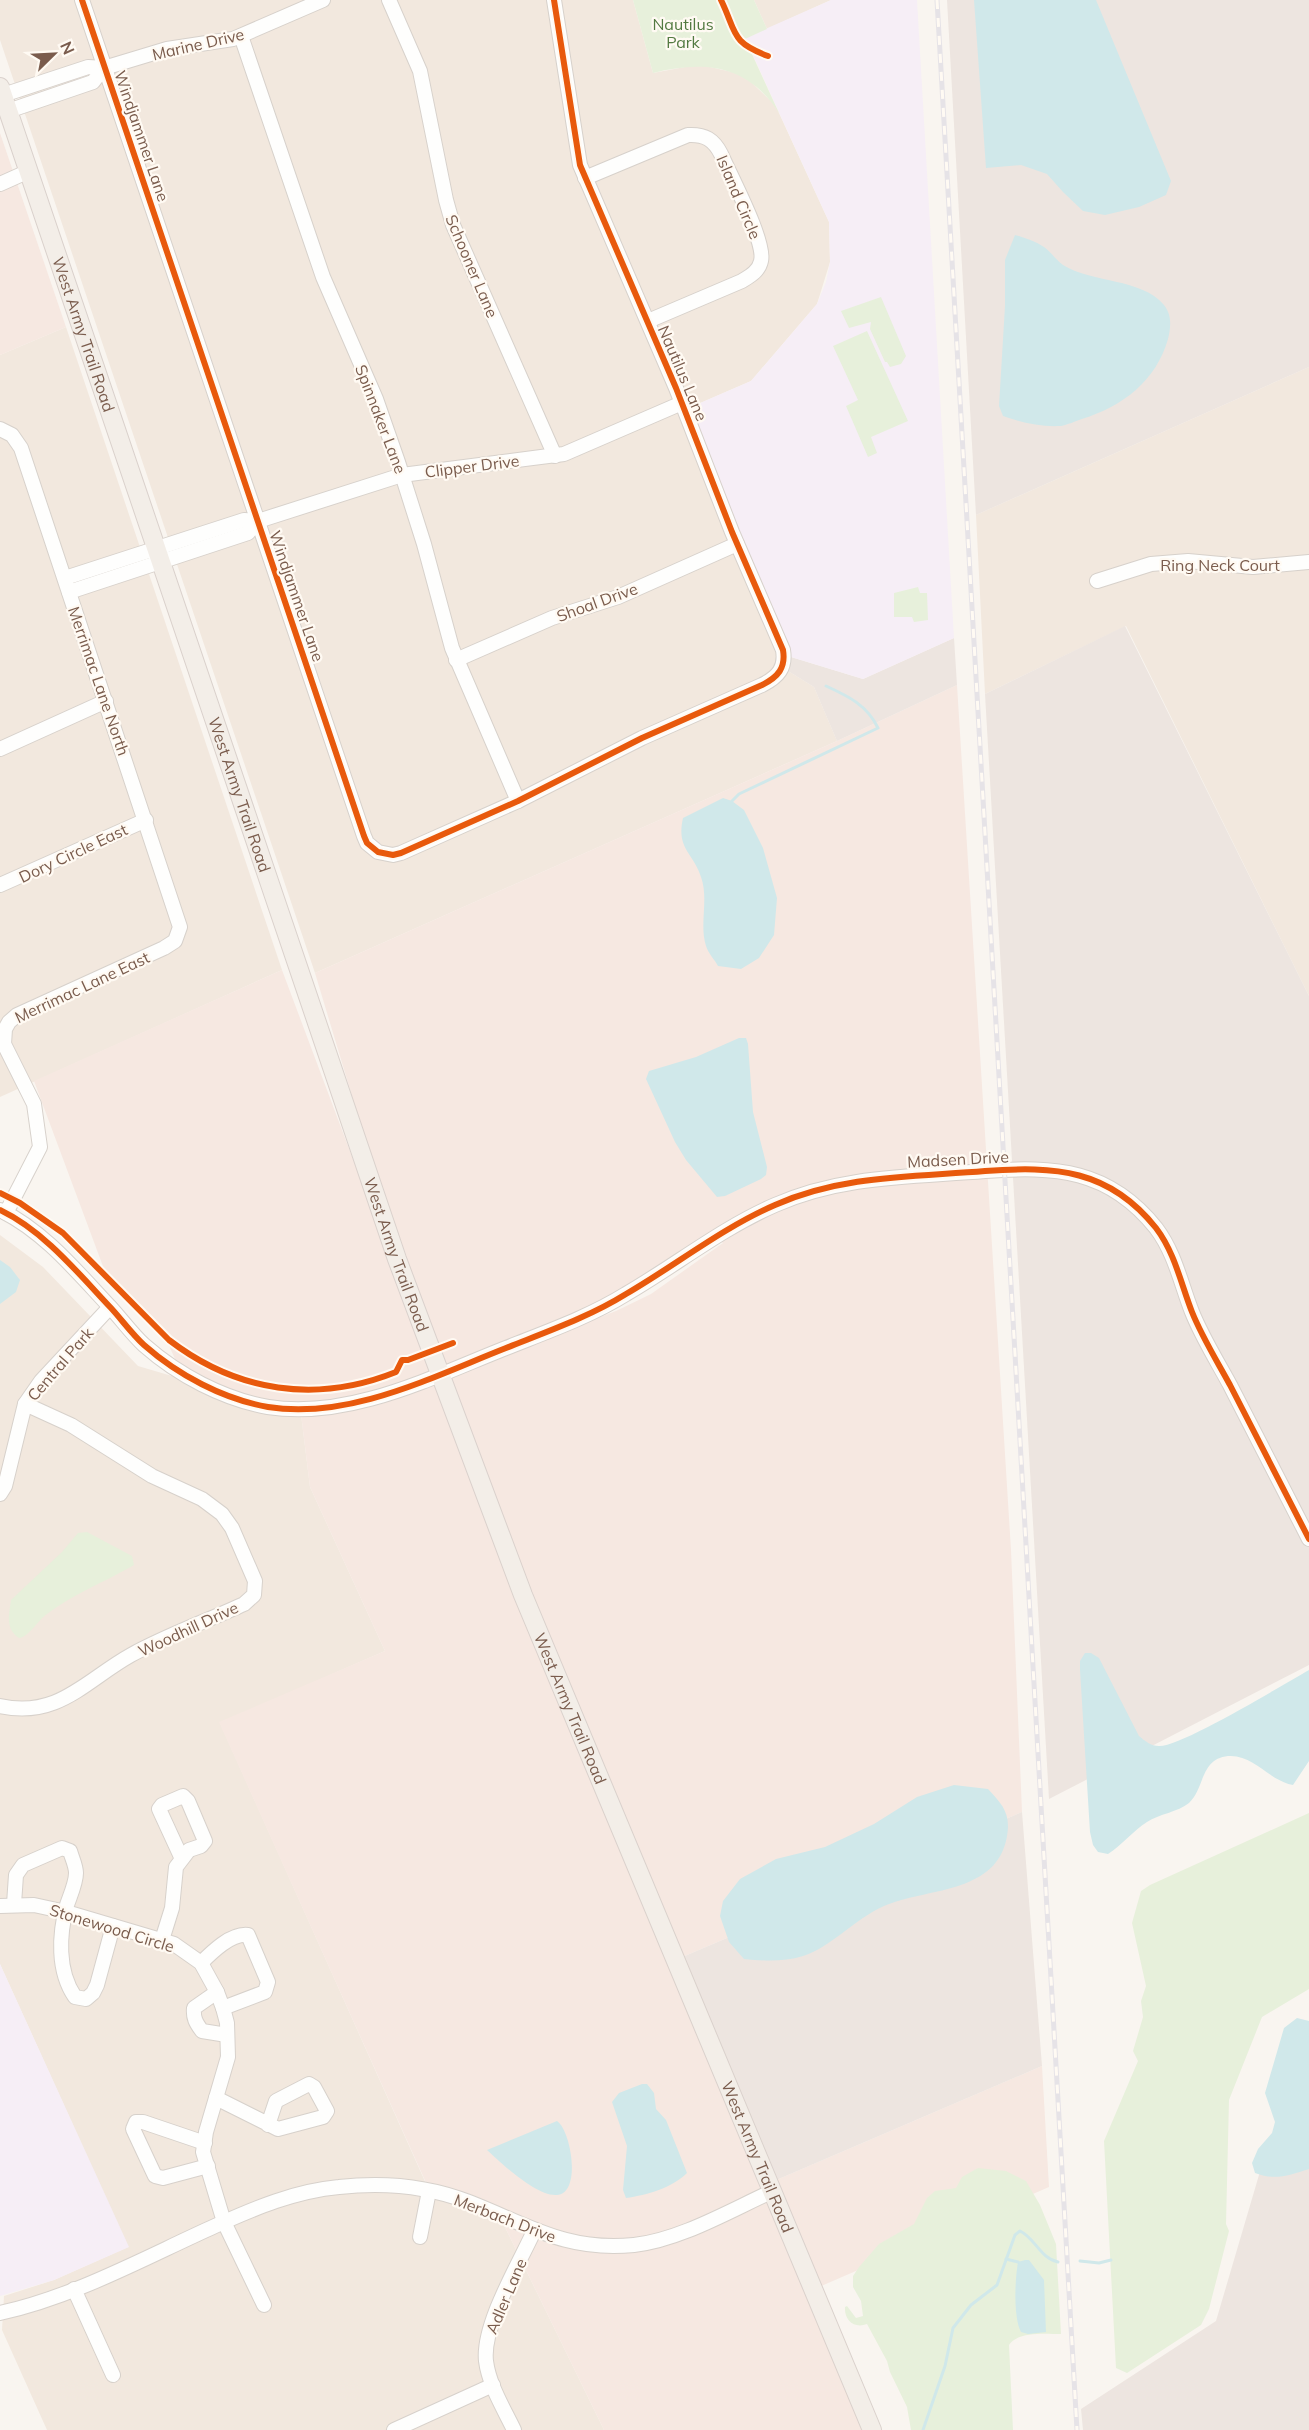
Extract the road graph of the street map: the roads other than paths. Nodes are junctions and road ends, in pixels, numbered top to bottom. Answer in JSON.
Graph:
{"nodes":[{"id":1,"x":82,"y":0,"type":"edge"},
{"id":2,"x":323,"y":0,"type":"edge"},
{"id":3,"x":389,"y":0,"type":"edge"},
{"id":4,"x":554,"y":0,"type":"edge"},
{"id":5,"x":241,"y":36,"type":"junction"},
{"id":6,"x":105,"y":68,"type":"junction"},
{"id":7,"x":4,"y":98,"type":"edge"},
{"id":8,"x":29,"y":171,"type":"junction"},
{"id":9,"x":585,"y":178,"type":"junction"},
{"id":10,"x":0,"y":184,"type":"edge"},
{"id":11,"x":648,"y":321,"type":"junction"},
{"id":12,"x":682,"y":403,"type":"junction"},
{"id":13,"x":4,"y":430,"type":"edge"},
{"id":14,"x":555,"y":456,"type":"junction"},
{"id":15,"x":402,"y":475,"type":"junction"},
{"id":16,"x":258,"y":521,"type":"junction"},
{"id":17,"x":738,"y":544,"type":"junction"},
{"id":18,"x":158,"y":555,"type":"junction"},
{"id":19,"x":1309,"y":562,"type":"edge"},
{"id":20,"x":64,"y":578,"type":"junction"},
{"id":21,"x":1097,"y":581,"type":"dead end"},
{"id":22,"x":69,"y":592,"type":"junction"},
{"id":23,"x":456,"y":660,"type":"junction"},
{"id":24,"x":106,"y":701,"type":"junction"},
{"id":25,"x":709,"y":709,"type":"joint"},
{"id":26,"x":0,"y":749,"type":"edge"},
{"id":27,"x":518,"y":801,"type":"junction"},
{"id":28,"x":146,"y":819,"type":"junction"},
{"id":29,"x":0,"y":885,"type":"edge"},
{"id":30,"x":178,"y":936,"type":"joint"},
{"id":31,"x":3,"y":1211,"type":"edge"},
{"id":32,"x":110,"y":1307,"type":"junction"},
{"id":33,"x":440,"y":1374,"type":"junction"},
{"id":34,"x":25,"y":1404,"type":"junction"},
{"id":35,"x":0,"y":1494,"type":"edge"},
{"id":36,"x":1309,"y":1539,"type":"edge"},
{"id":37,"x":0,"y":1706,"type":"edge"},
{"id":38,"x":182,"y":1859,"type":"dead end"},
{"id":39,"x":7,"y":1905,"type":"edge"},
{"id":40,"x":66,"y":1912,"type":"junction"},
{"id":41,"x":113,"y":1926,"type":"junction"},
{"id":42,"x":162,"y":1940,"type":"junction"},
{"id":43,"x":201,"y":1963,"type":"junction"},
{"id":44,"x":218,"y":1992,"type":"junction"},
{"id":45,"x":224,"y":2008,"type":"junction"},
{"id":46,"x":227,"y":2035,"type":"junction"},
{"id":47,"x":216,"y":2098,"type":"junction"},
{"id":48,"x":268,"y":2125,"type":"dead end"},
{"id":49,"x":205,"y":2143,"type":"junction"},
{"id":50,"x":208,"y":2166,"type":"junction"},
{"id":51,"x":429,"y":2191,"type":"junction"},
{"id":52,"x":773,"y":2191,"type":"junction"},
{"id":53,"x":224,"y":2222,"type":"junction"},
{"id":54,"x":534,"y":2231,"type":"junction"},
{"id":55,"x":420,"y":2237,"type":"dead end"},
{"id":56,"x":74,"y":2289,"type":"junction"},
{"id":57,"x":264,"y":2305,"type":"dead end"},
{"id":58,"x":0,"y":2313,"type":"edge"},
{"id":59,"x":113,"y":2375,"type":"dead end"},
{"id":60,"x":493,"y":2385,"type":"junction"},
{"id":61,"x":394,"y":2430,"type":"edge"},
{"id":62,"x":514,"y":2430,"type":"edge"},
{"id":63,"x":872,"y":2430,"type":"edge"}],
"edges":[{"from":1,"to":6,"type":"street","name":"Windjammer Lane"},
{"from":2,"to":5,"type":"street","name":"Marine Drive"},
{"from":3,"to":14,"type":"street","name":"Schooner Lane"},
{"from":4,"to":9,"type":"street","name":"Nautilus Lane"},
{"from":5,"to":6,"type":"street","name":"Marine Drive"},
{"from":5,"to":15,"type":"street","name":"Spinnaker Lane"},
{"from":6,"to":7,"type":"street","name":"Marine Drive"},
{"from":6,"to":16,"type":"street","name":"Windjammer Lane"},
{"from":7,"to":8,"type":"main road","name":"West Army Trail Road"},
{"from":8,"to":10,"type":"street"},
{"from":8,"to":18,"type":"main road","name":"West Army Trail Road"},
{"from":9,"to":11,"type":"street","name":"Nautilus Lane"},
{"from":9,"to":11,"type":"street","name":"Island Circle"},
{"from":11,"to":12,"type":"street","name":"Nautilus Lane"},
{"from":12,"to":14,"type":"street","name":"Clipper Drive"},
{"from":12,"to":17,"type":"street","name":"Nautilus Lane"},
{"from":13,"to":20,"type":"street","name":"Merrimac Lane North"},
{"from":14,"to":15,"type":"street","name":"Clipper Drive"},
{"from":15,"to":16,"type":"street","name":"Clipper Drive"},
{"from":15,"to":23,"type":"street","name":"Spinnaker Lane"},
{"from":16,"to":18,"type":"street","name":"Clipper Drive"},
{"from":16,"to":27,"type":"street","name":"Windjammer Lane"},
{"from":17,"to":23,"type":"street","name":"Shoal Drive"},
{"from":17,"to":25,"type":"street","name":"Nautilus Lane"},
{"from":18,"to":20,"type":"street","name":"Clipper Drive"},
{"from":18,"to":22,"type":"street","name":"Clipper Drive"},
{"from":18,"to":33,"type":"main road","name":"West Army Trail Road"},
{"from":19,"to":21,"type":"street","name":"Ring Neck Court"},
{"from":20,"to":22,"type":"street","name":"Merrimac Lane North"},
{"from":22,"to":24,"type":"street","name":"Merrimac Lane North"},
{"from":23,"to":27,"type":"street","name":"Spinnaker Lane"},
{"from":24,"to":26,"type":"street"},
{"from":24,"to":28,"type":"street","name":"Merrimac Lane North"},
{"from":25,"to":27,"type":"street","name":"Windjammer Lane"},
{"from":28,"to":29,"type":"street","name":"Dory Circle East"},
{"from":28,"to":30,"type":"street","name":"Merrimac Lane North"},
{"from":30,"to":31,"type":"street","name":"Merrimac Lane East"},
{"from":31,"to":32,"type":"street","name":"Madsen Drive"},
{"from":32,"to":33,"type":"street","name":"Madsen Drive"},
{"from":32,"to":34,"type":"street","name":"Central Park"},
{"from":33,"to":36,"type":"street","name":"Madsen Drive"},
{"from":33,"to":52,"type":"main road","name":"West Army Trail Road"},
{"from":34,"to":35,"type":"street","name":"Central Park"},
{"from":34,"to":37,"type":"street","name":"Woodhill Drive"},
{"from":38,"to":42,"type":"street"},
{"from":39,"to":40,"type":"street","name":"Stonewood Circle"},
{"from":39,"to":40,"type":"street"},
{"from":40,"to":41,"type":"street","name":"Stonewood Circle"},
{"from":40,"to":41,"type":"street"},
{"from":41,"to":42,"type":"street","name":"Stonewood Circle"},
{"from":42,"to":43,"type":"street","name":"Stonewood Circle"},
{"from":43,"to":44,"type":"street","name":"Stonewood Circle"},
{"from":43,"to":45,"type":"street"},
{"from":44,"to":45,"type":"street","name":"Stonewood Circle"},
{"from":44,"to":46,"type":"street"},
{"from":45,"to":46,"type":"street","name":"Stonewood Circle"},
{"from":46,"to":47,"type":"street","name":"Stonewood Circle"},
{"from":47,"to":48,"type":"street"},
{"from":47,"to":49,"type":"street","name":"Stonewood Circle"},
{"from":49,"to":50,"type":"street","name":"Stonewood Circle"},
{"from":49,"to":50,"type":"street"},
{"from":50,"to":53,"type":"street","name":"Stonewood Circle"},
{"from":51,"to":53,"type":"street","name":"Merbach Drive"},
{"from":51,"to":54,"type":"street","name":"Merbach Drive"},
{"from":51,"to":55,"type":"street"},
{"from":52,"to":54,"type":"street","name":"Merbach Drive"},
{"from":52,"to":63,"type":"main road","name":"West Army Trail Road"},
{"from":53,"to":56,"type":"street","name":"Merbach Drive"},
{"from":53,"to":57,"type":"street","name":"Stonewood Circle"},
{"from":54,"to":60,"type":"street","name":"Adler Lane"},
{"from":56,"to":58,"type":"street","name":"Merbach Drive"},
{"from":56,"to":59,"type":"street"},
{"from":60,"to":61,"type":"street"},
{"from":60,"to":62,"type":"street","name":"Adler Lane"}]}
